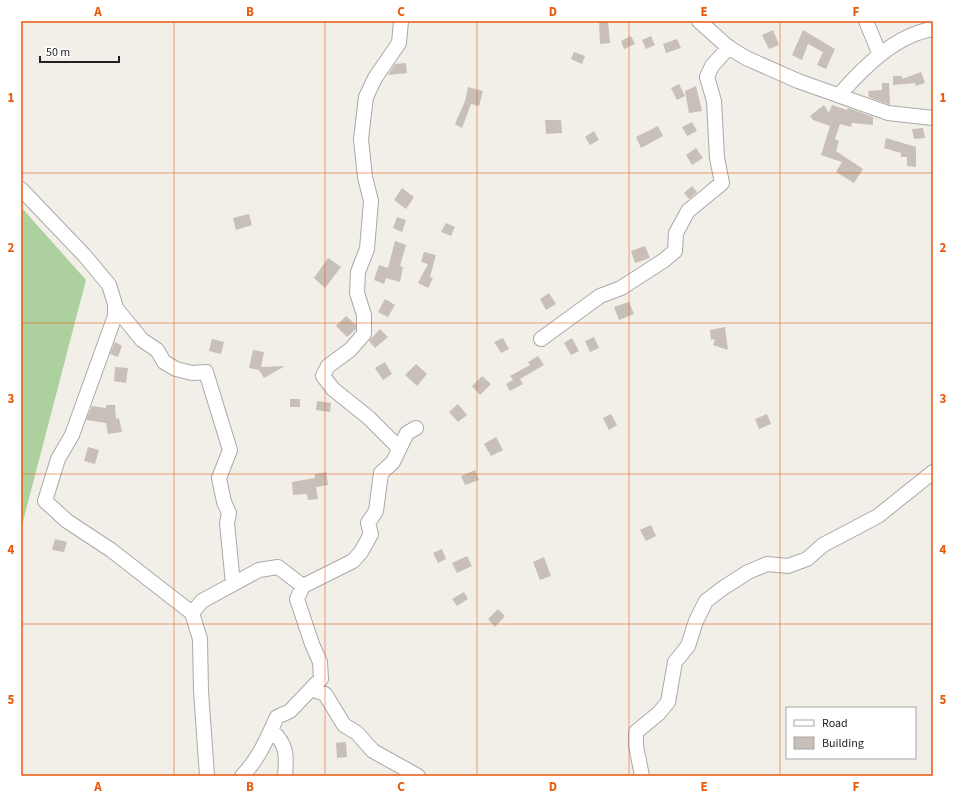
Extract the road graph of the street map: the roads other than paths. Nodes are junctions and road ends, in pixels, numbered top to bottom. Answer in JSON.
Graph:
{"nodes":[{"id":1,"x":402,"y":21,"type":"edge"},
{"id":2,"x":699,"y":21,"type":"edge"},
{"id":3,"x":866,"y":21,"type":"edge"},
{"id":4,"x":933,"y":29,"type":"edge"},
{"id":5,"x":729,"y":47,"type":"junction"},
{"id":6,"x":880,"y":55,"type":"junction"},
{"id":7,"x":839,"y":95,"type":"junction"},
{"id":8,"x":933,"y":118,"type":"edge"},
{"id":9,"x":21,"y":189,"type":"edge"},
{"id":10,"x":115,"y":307,"type":"junction"},
{"id":11,"x":541,"y":339,"type":"dead end"},
{"id":12,"x":416,"y":428,"type":"dead end"},
{"id":13,"x":399,"y":448,"type":"junction"},
{"id":14,"x":933,"y":472,"type":"edge"},
{"id":15,"x":233,"y":584,"type":"junction"},
{"id":16,"x":303,"y":586,"type":"junction"},
{"id":17,"x":192,"y":613,"type":"junction"},
{"id":18,"x":312,"y":688,"type":"junction"},
{"id":19,"x":271,"y":730,"type":"junction"},
{"id":20,"x":207,"y":776,"type":"edge"},
{"id":21,"x":242,"y":776,"type":"edge"},
{"id":22,"x":285,"y":776,"type":"edge"},
{"id":23,"x":418,"y":776,"type":"edge"},
{"id":24,"x":642,"y":776,"type":"edge"}],
"edges":[{"from":1,"to":13,"type":"street"},
{"from":2,"to":5,"type":"street"},
{"from":3,"to":6,"type":"street"},
{"from":4,"to":6,"type":"street"},
{"from":5,"to":7,"type":"street"},
{"from":5,"to":11,"type":"street"},
{"from":6,"to":7,"type":"street"},
{"from":7,"to":8,"type":"street"},
{"from":9,"to":10,"type":"street"},
{"from":10,"to":15,"type":"street"},
{"from":10,"to":17,"type":"street"},
{"from":12,"to":13,"type":"street"},
{"from":13,"to":16,"type":"street"},
{"from":14,"to":24,"type":"street"},
{"from":15,"to":16,"type":"street"},
{"from":15,"to":17,"type":"street"},
{"from":16,"to":18,"type":"street"},
{"from":17,"to":20,"type":"street"},
{"from":18,"to":19,"type":"street"},
{"from":18,"to":23,"type":"street"},
{"from":19,"to":21,"type":"street"},
{"from":19,"to":22,"type":"street"}]}
